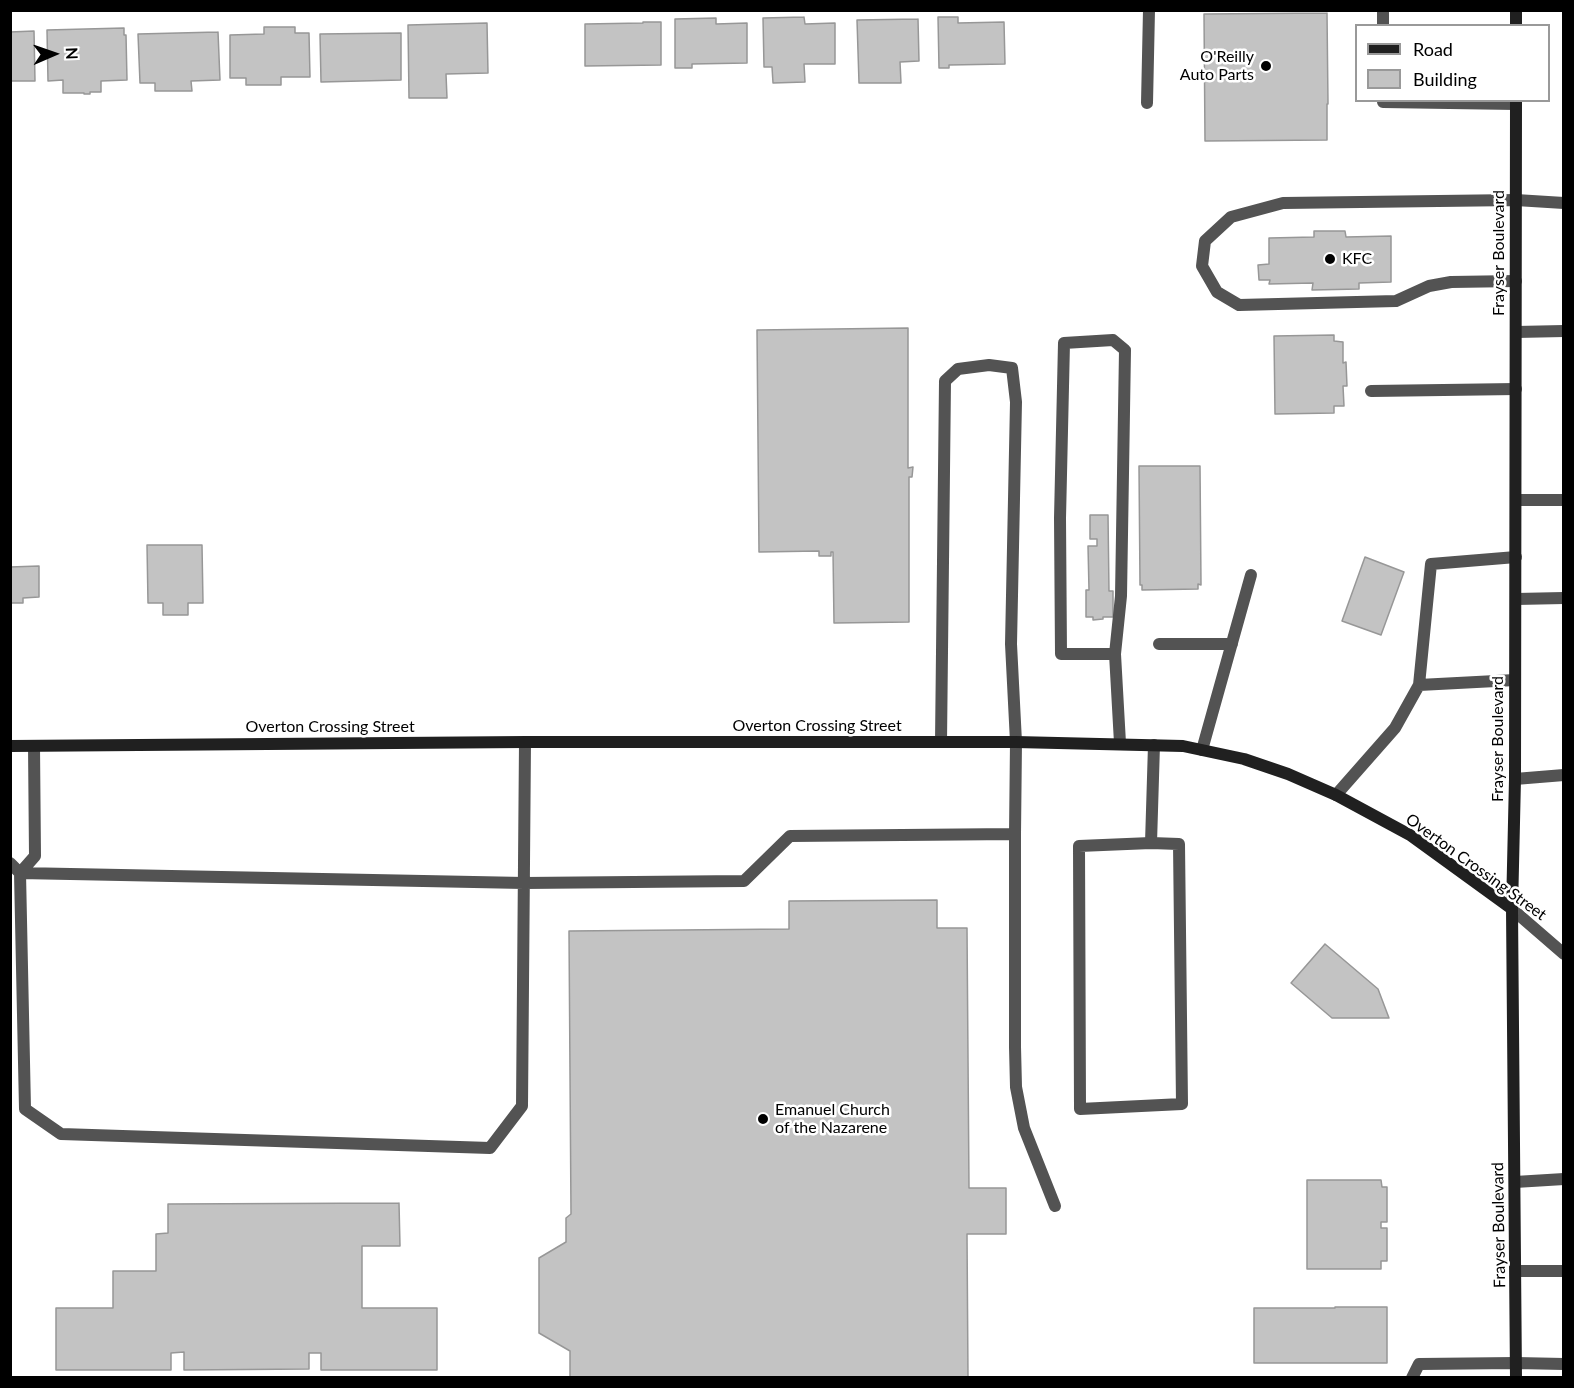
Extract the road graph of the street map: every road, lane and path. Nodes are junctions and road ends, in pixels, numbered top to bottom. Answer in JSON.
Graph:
{"nodes":[{"id":1,"x":1149,"y":10,"type":"edge"},
{"id":2,"x":1383,"y":102,"type":"edge"},
{"id":3,"x":1516,"y":102,"type":"edge"},
{"id":4,"x":1147,"y":103,"type":"dead end"},
{"id":5,"x":1516,"y":200,"type":"junction"},
{"id":6,"x":1563,"y":203,"type":"edge"},
{"id":7,"x":1516,"y":281,"type":"junction"},
{"id":8,"x":1563,"y":331,"type":"edge"},
{"id":9,"x":1516,"y":332,"type":"junction"},
{"id":10,"x":1516,"y":389,"type":"junction"},
{"id":11,"x":1371,"y":391,"type":"dead end"},
{"id":12,"x":1516,"y":500,"type":"junction"},
{"id":13,"x":1563,"y":500,"type":"edge"},
{"id":14,"x":1516,"y":557,"type":"junction"},
{"id":15,"x":1251,"y":575,"type":"dead end"},
{"id":16,"x":1563,"y":598,"type":"edge"},
{"id":17,"x":1516,"y":599,"type":"junction"},
{"id":18,"x":1159,"y":644,"type":"dead end"},
{"id":19,"x":1232,"y":644,"type":"junction"},
{"id":20,"x":1115,"y":654,"type":"junction"},
{"id":21,"x":1515,"y":680,"type":"junction"},
{"id":22,"x":1419,"y":685,"type":"junction"},
{"id":23,"x":525,"y":742,"type":"junction"},
{"id":24,"x":941,"y":742,"type":"junction"},
{"id":25,"x":1016,"y":742,"type":"junction"},
{"id":26,"x":1120,"y":743,"type":"junction"},
{"id":27,"x":1154,"y":745,"type":"junction"},
{"id":28,"x":10,"y":746,"type":"edge"},
{"id":29,"x":34,"y":746,"type":"junction"},
{"id":30,"x":1202,"y":750,"type":"junction"},
{"id":31,"x":1563,"y":775,"type":"edge"},
{"id":32,"x":1515,"y":779,"type":"junction"},
{"id":33,"x":1336,"y":795,"type":"junction"},
{"id":34,"x":1015,"y":834,"type":"junction"},
{"id":35,"x":1151,"y":843,"type":"junction"},
{"id":36,"x":10,"y":863,"type":"edge"},
{"id":37,"x":20,"y":873,"type":"junction"},
{"id":38,"x":524,"y":883,"type":"junction"},
{"id":39,"x":1512,"y":909,"type":"junction"},
{"id":40,"x":1563,"y":954,"type":"edge"},
{"id":41,"x":1563,"y":1179,"type":"edge"},
{"id":42,"x":1515,"y":1182,"type":"junction"},
{"id":43,"x":1055,"y":1206,"type":"dead end"},
{"id":44,"x":1516,"y":1271,"type":"junction"},
{"id":45,"x":1563,"y":1271,"type":"edge"},
{"id":46,"x":1516,"y":1363,"type":"junction"},
{"id":47,"x":1563,"y":1364,"type":"edge"},
{"id":48,"x":1412,"y":1377,"type":"edge"},
{"id":49,"x":1516,"y":1377,"type":"edge"}],
"edges":[{"from":1,"to":4,"type":"street"},
{"from":2,"to":3,"type":"street"},
{"from":3,"to":5,"type":"main road","name":"Frayser Boulevard"},
{"from":5,"to":6,"type":"street"},
{"from":5,"to":7,"type":"main road","name":"Frayser Boulevard"},
{"from":5,"to":7,"type":"street"},
{"from":7,"to":9,"type":"main road","name":"Frayser Boulevard"},
{"from":8,"to":9,"type":"street"},
{"from":9,"to":10,"type":"main road","name":"Frayser Boulevard"},
{"from":10,"to":11,"type":"street"},
{"from":10,"to":12,"type":"main road","name":"Frayser Boulevard"},
{"from":12,"to":13,"type":"street"},
{"from":12,"to":14,"type":"main road","name":"Frayser Boulevard"},
{"from":14,"to":17,"type":"main road","name":"Frayser Boulevard"},
{"from":14,"to":22,"type":"street"},
{"from":15,"to":19,"type":"street"},
{"from":16,"to":17,"type":"street"},
{"from":17,"to":21,"type":"main road","name":"Frayser Boulevard"},
{"from":18,"to":19,"type":"street"},
{"from":19,"to":30,"type":"street"},
{"from":20,"to":20,"type":"street"},
{"from":20,"to":26,"type":"street"},
{"from":21,"to":22,"type":"street"},
{"from":21,"to":32,"type":"main road","name":"Frayser Boulevard"},
{"from":22,"to":33,"type":"street"},
{"from":23,"to":24,"type":"main road","name":"Overton Crossing Street"},
{"from":23,"to":29,"type":"main road","name":"Overton Crossing Street"},
{"from":23,"to":38,"type":"street"},
{"from":24,"to":25,"type":"main road","name":"Overton Crossing Street"},
{"from":24,"to":25,"type":"street"},
{"from":25,"to":26,"type":"main road","name":"Overton Crossing Street"},
{"from":25,"to":34,"type":"street"},
{"from":26,"to":27,"type":"main road","name":"Overton Crossing Street"},
{"from":27,"to":30,"type":"main road","name":"Overton Crossing Street"},
{"from":27,"to":35,"type":"street"},
{"from":28,"to":29,"type":"main road","name":"Overton Crossing Street"},
{"from":29,"to":37,"type":"street"},
{"from":30,"to":33,"type":"main road","name":"Overton Crossing Street"},
{"from":31,"to":32,"type":"street"},
{"from":32,"to":39,"type":"main road","name":"Frayser Boulevard"},
{"from":33,"to":39,"type":"main road","name":"Overton Crossing Street"},
{"from":34,"to":38,"type":"street"},
{"from":34,"to":43,"type":"street"},
{"from":35,"to":35,"type":"street"},
{"from":36,"to":37,"type":"street"},
{"from":37,"to":38,"type":"street"},
{"from":37,"to":38,"type":"street"},
{"from":39,"to":40,"type":"street","name":"Overton Crossing Street"},
{"from":39,"to":42,"type":"main road","name":"Frayser Boulevard"},
{"from":41,"to":42,"type":"street"},
{"from":42,"to":44,"type":"main road","name":"Frayser Boulevard"},
{"from":44,"to":45,"type":"street"},
{"from":44,"to":46,"type":"main road","name":"Frayser Boulevard"},
{"from":46,"to":47,"type":"street"},
{"from":46,"to":48,"type":"street"},
{"from":46,"to":49,"type":"main road","name":"Frayser Boulevard"}]}
